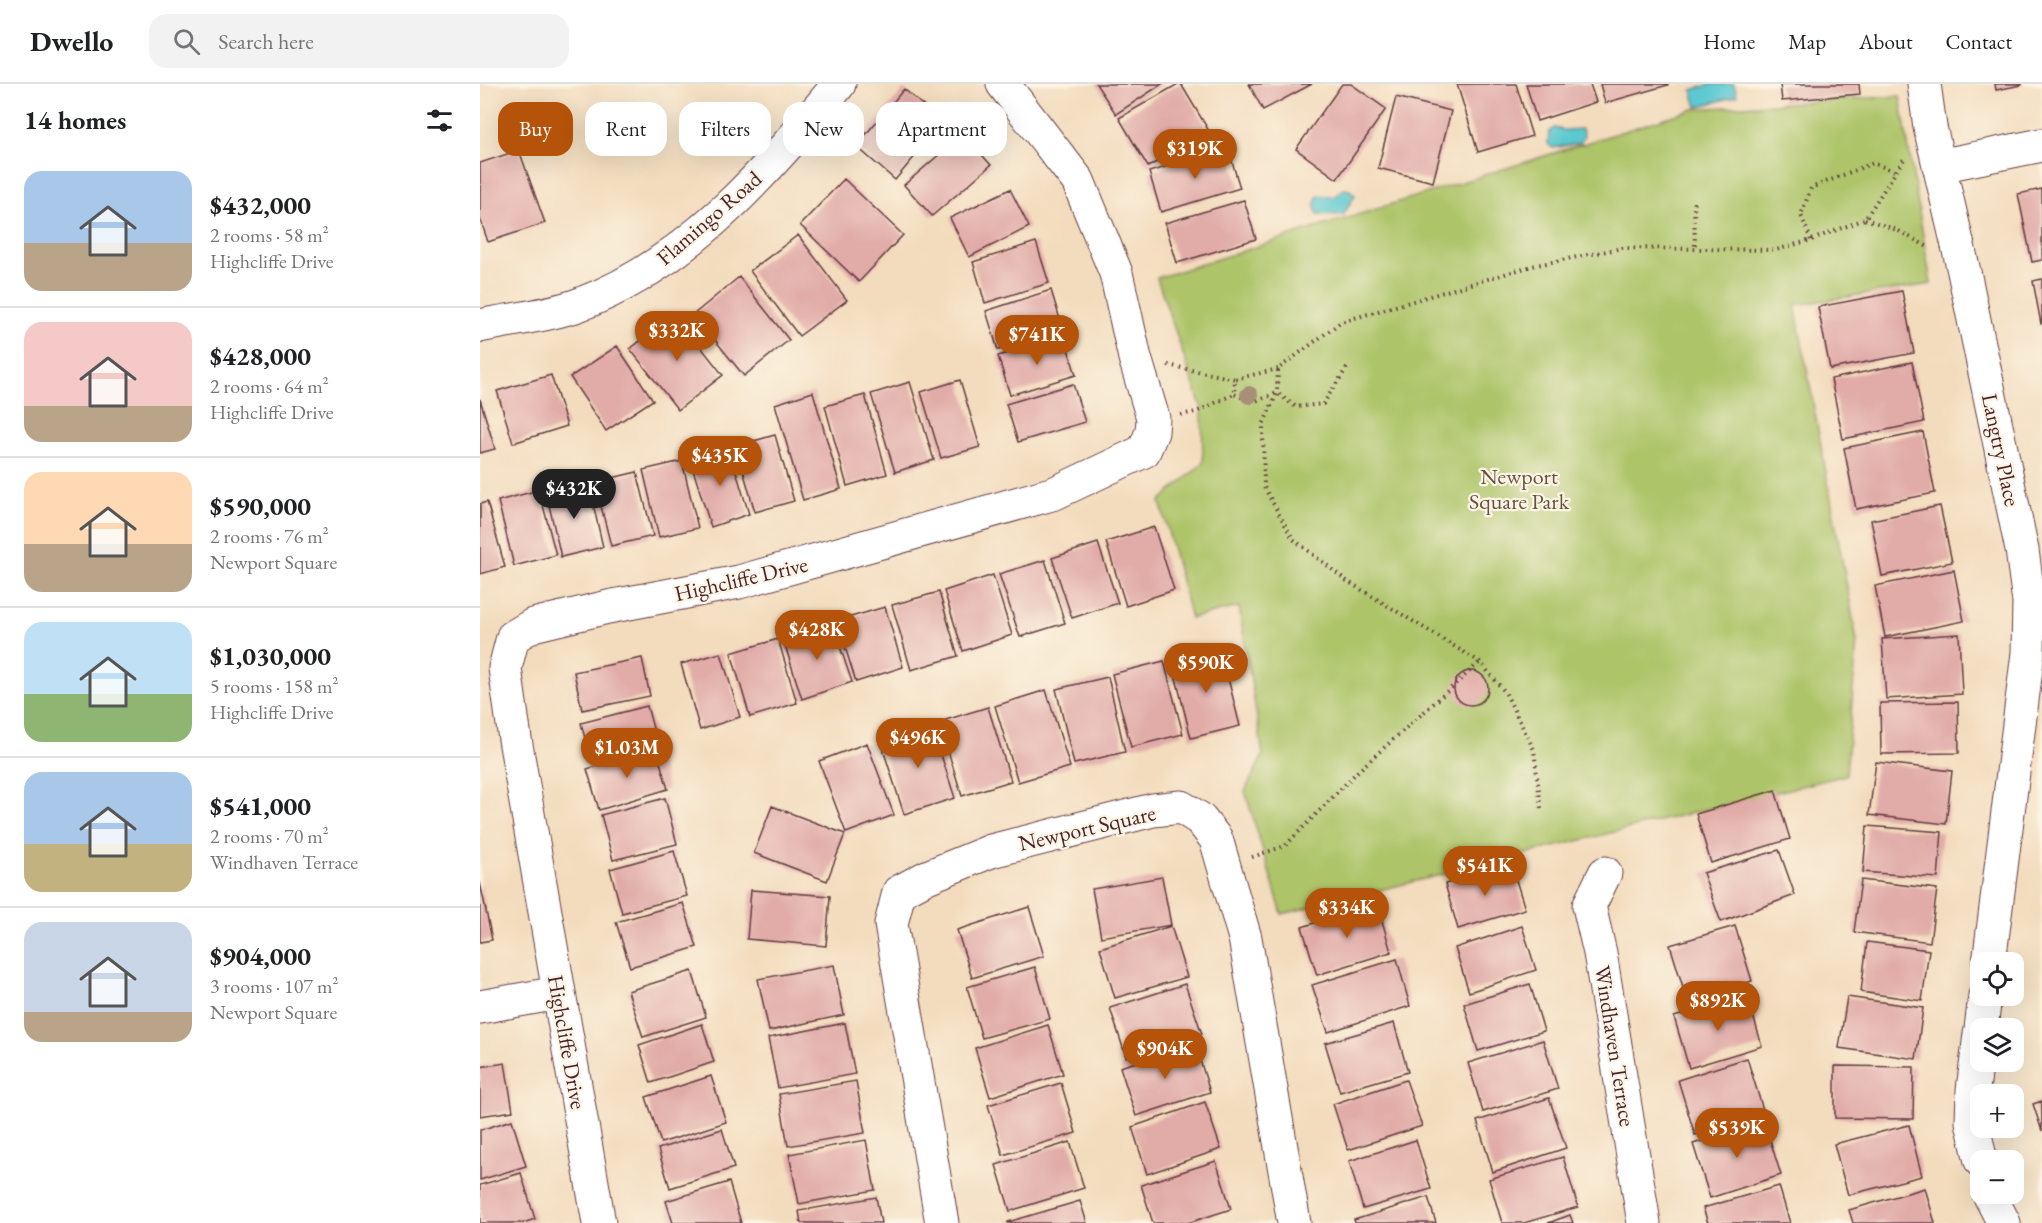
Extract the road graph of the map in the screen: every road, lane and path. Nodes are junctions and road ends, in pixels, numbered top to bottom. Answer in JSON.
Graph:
{"nodes":[{"id":1,"x":839,"y":84,"type":"edge"},
{"id":2,"x":1003,"y":84,"type":"edge"},
{"id":3,"x":1924,"y":84,"type":"edge"},
{"id":4,"x":2042,"y":146,"type":"edge"},
{"id":5,"x":1906,"y":156,"type":"dead end"},
{"id":6,"x":1939,"y":166,"type":"junction"},
{"id":7,"x":1894,"y":171,"type":"junction"},
{"id":8,"x":1694,"y":202,"type":"dead end"},
{"id":9,"x":1865,"y":219,"type":"junction"},
{"id":10,"x":1811,"y":240,"type":"junction"},
{"id":11,"x":1695,"y":250,"type":"junction"},
{"id":12,"x":1963,"y":267,"type":"junction"},
{"id":13,"x":480,"y":326,"type":"edge"},
{"id":14,"x":1135,"y":358,"type":"junction"},
{"id":15,"x":1348,"y":366,"type":"dead end"},
{"id":16,"x":1278,"y":369,"type":"junction"},
{"id":17,"x":1235,"y":379,"type":"junction"},
{"id":18,"x":1277,"y":393,"type":"junction"},
{"id":19,"x":1234,"y":394,"type":"junction"},
{"id":20,"x":1153,"y":418,"type":"junction"},
{"id":21,"x":1480,"y":662,"type":"junction"},
{"id":22,"x":1541,"y":808,"type":"dead end"},
{"id":23,"x":1222,"y":866,"type":"junction"},
{"id":24,"x":1605,"y":873,"type":"dead end"},
{"id":25,"x":1990,"y":952,"type":"edge"},
{"id":26,"x":558,"y":993,"type":"junction"},
{"id":27,"x":480,"y":1007,"type":"edge"},
{"id":28,"x":1975,"y":1072,"type":"edge"},
{"id":29,"x":1978,"y":1150,"type":"edge"},
{"id":30,"x":1994,"y":1204,"type":"edge"},
{"id":31,"x":599,"y":1223,"type":"edge"},
{"id":32,"x":942,"y":1223,"type":"edge"},
{"id":33,"x":1293,"y":1223,"type":"edge"},
{"id":34,"x":1644,"y":1223,"type":"edge"},
{"id":35,"x":2004,"y":1223,"type":"edge"}],
"edges":[{"from":1,"to":13,"type":"street","name":"Flamingo Road"},
{"from":2,"to":14,"type":"street"},
{"from":3,"to":6,"type":"street","name":"Langtry Place"},
{"from":4,"to":6,"type":"street"},
{"from":5,"to":7,"type":"path"},
{"from":6,"to":12,"type":"street","name":"Langtry Place"},
{"from":7,"to":9,"type":"path"},
{"from":7,"to":10,"type":"path"},
{"from":8,"to":11,"type":"path"},
{"from":9,"to":10,"type":"path"},
{"from":9,"to":12,"type":"path"},
{"from":10,"to":11,"type":"path"},
{"from":11,"to":16,"type":"path"},
{"from":12,"to":25,"type":"street","name":"Langtry Place"},
{"from":14,"to":17,"type":"path"},
{"from":14,"to":20,"type":"street"},
{"from":15,"to":18,"type":"path"},
{"from":16,"to":17,"type":"path"},
{"from":16,"to":18,"type":"path"},
{"from":17,"to":19,"type":"path"},
{"from":18,"to":19,"type":"path"},
{"from":18,"to":21,"type":"path"},
{"from":19,"to":20,"type":"path"},
{"from":20,"to":26,"type":"street","name":"Highcliffe Drive"},
{"from":21,"to":22,"type":"path"},
{"from":21,"to":23,"type":"path"},
{"from":23,"to":32,"type":"street","name":"Newport Square"},
{"from":23,"to":33,"type":"street","name":"Newport Square"},
{"from":24,"to":34,"type":"street","name":"Windhaven Terrace"},
{"from":26,"to":27,"type":"street"},
{"from":26,"to":31,"type":"street","name":"Highcliffe Drive"},
{"from":28,"to":29,"type":"street"},
{"from":30,"to":35,"type":"street"}]}
